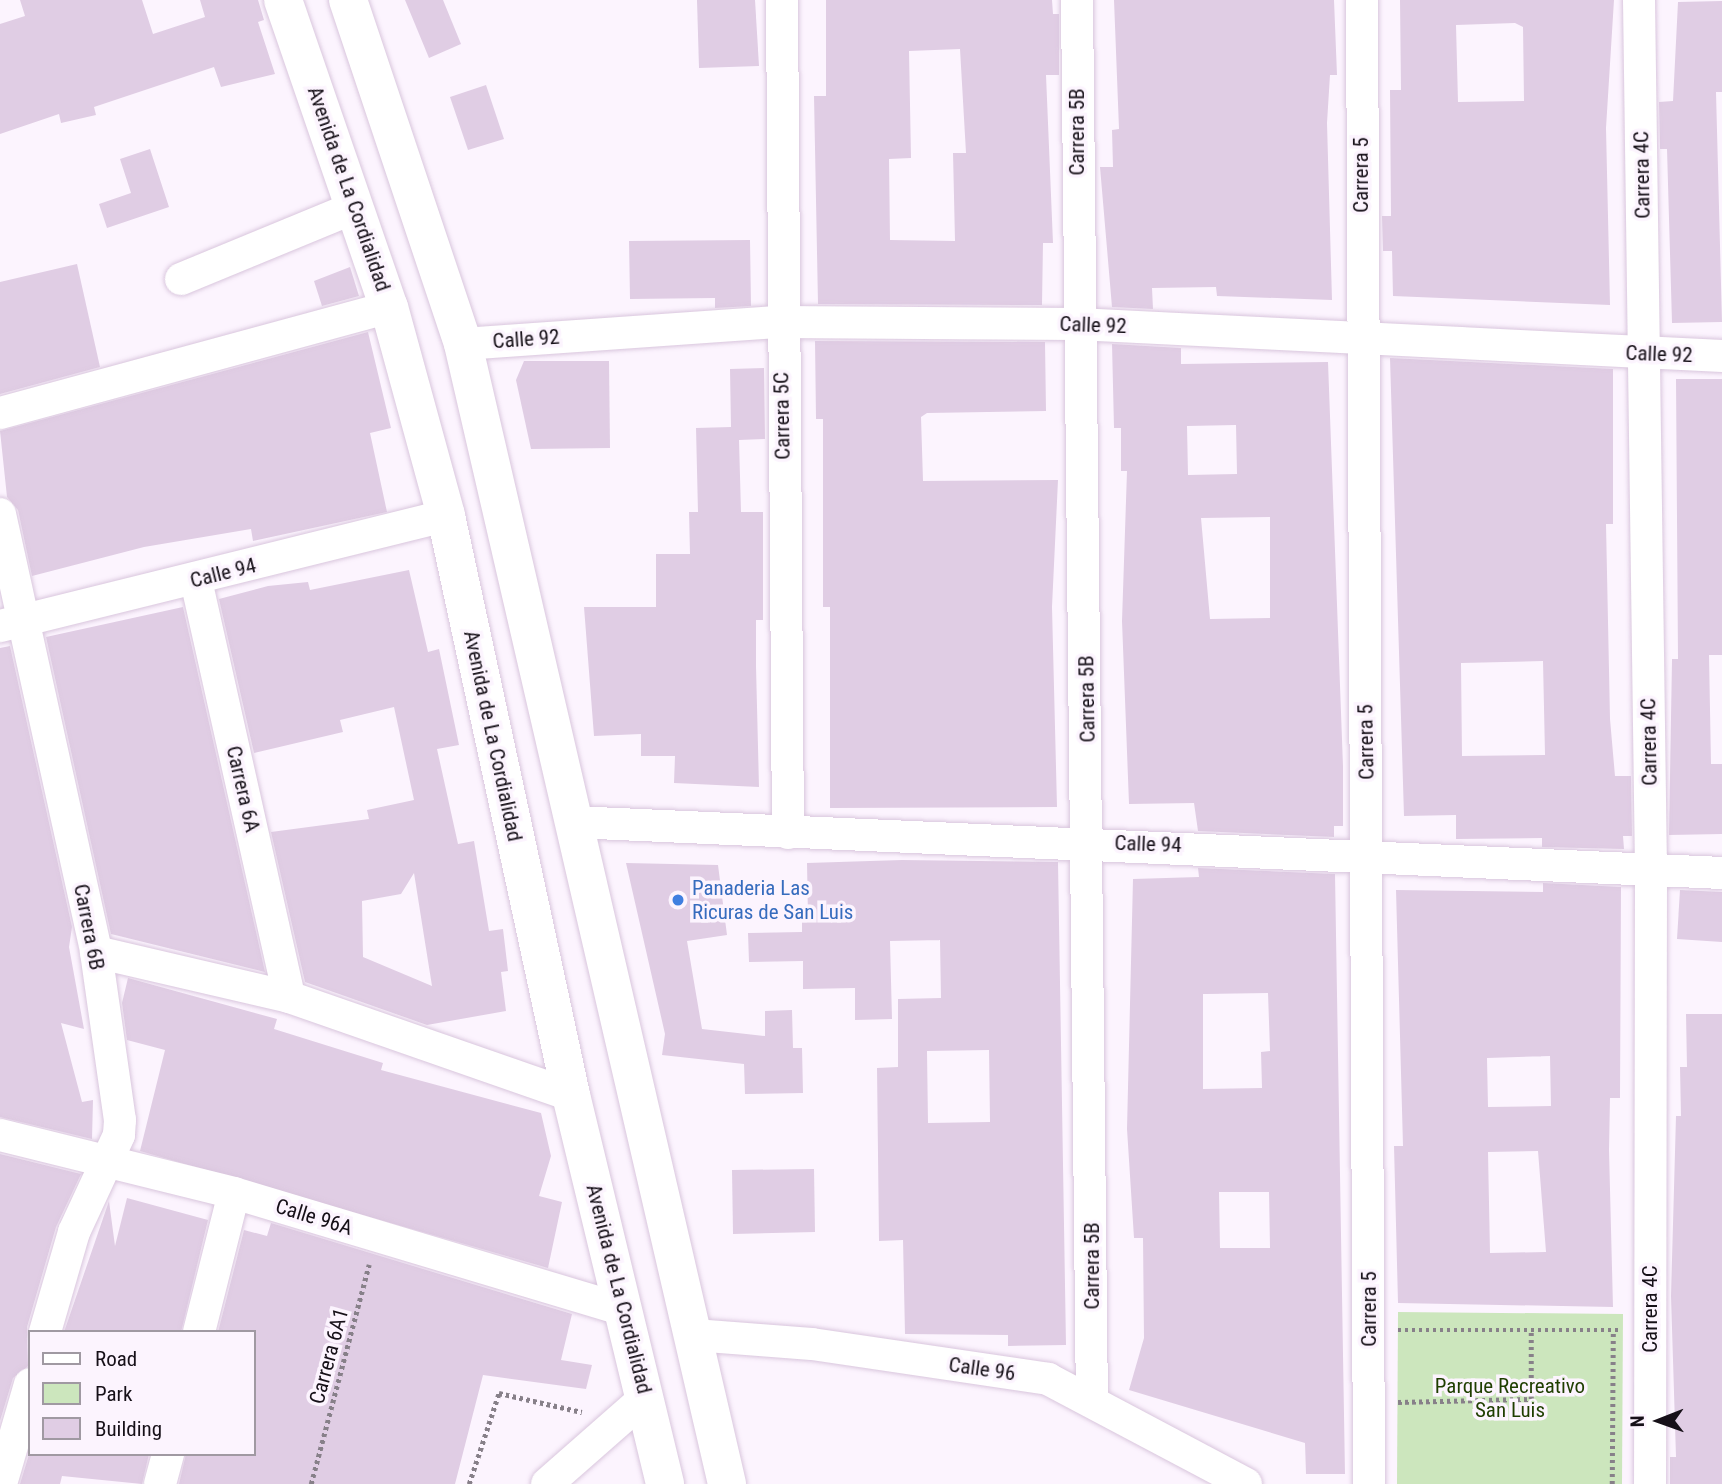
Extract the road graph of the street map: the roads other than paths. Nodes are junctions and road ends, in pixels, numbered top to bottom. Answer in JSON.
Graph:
{"nodes":[{"id":1,"x":282,"y":0,"type":"edge"},
{"id":2,"x":348,"y":0,"type":"edge"},
{"id":3,"x":782,"y":0,"type":"edge"},
{"id":4,"x":1077,"y":0,"type":"edge"},
{"id":5,"x":1362,"y":0,"type":"edge"},
{"id":6,"x":1639,"y":0,"type":"edge"},
{"id":7,"x":356,"y":207,"type":"junction"},
{"id":8,"x":181,"y":279,"type":"dead end"},
{"id":9,"x":389,"y":307,"type":"junction"},
{"id":10,"x":780,"y":321,"type":"junction"},
{"id":11,"x":1077,"y":324,"type":"junction"},
{"id":12,"x":1360,"y":335,"type":"junction"},
{"id":13,"x":463,"y":344,"type":"junction"},
{"id":14,"x":1646,"y":354,"type":"junction"},
{"id":15,"x":1722,"y":356,"type":"edge"},
{"id":16,"x":0,"y":413,"type":"edge"},
{"id":17,"x":0,"y":514,"type":"edge"},
{"id":18,"x":446,"y":516,"type":"junction"},
{"id":19,"x":196,"y":580,"type":"junction"},
{"id":20,"x":12,"y":624,"type":"edge"},
{"id":21,"x":573,"y":822,"type":"junction"},
{"id":22,"x":788,"y":833,"type":"junction"},
{"id":23,"x":1090,"y":842,"type":"junction"},
{"id":24,"x":1368,"y":852,"type":"junction"},
{"id":25,"x":1651,"y":870,"type":"junction"},
{"id":26,"x":1722,"y":873,"type":"edge"},
{"id":27,"x":96,"y":952,"type":"junction"},
{"id":28,"x":289,"y":997,"type":"junction"},
{"id":29,"x":571,"y":1095,"type":"junction"},
{"id":30,"x":0,"y":1135,"type":"edge"},
{"id":31,"x":108,"y":1160,"type":"junction"},
{"id":32,"x":234,"y":1193,"type":"junction"},
{"id":33,"x":624,"y":1310,"type":"junction"},
{"id":34,"x":46,"y":1330,"type":"edge"},
{"id":35,"x":200,"y":1330,"type":"edge"},
{"id":36,"x":694,"y":1335,"type":"junction"},
{"id":37,"x":28,"y":1391,"type":"edge"},
{"id":38,"x":1093,"y":1398,"type":"junction"},
{"id":39,"x":633,"y":1409,"type":"junction"},
{"id":40,"x":167,"y":1456,"type":"edge"},
{"id":41,"x":1,"y":1484,"type":"edge"},
{"id":42,"x":160,"y":1484,"type":"edge"},
{"id":43,"x":547,"y":1484,"type":"edge"},
{"id":44,"x":664,"y":1484,"type":"edge"},
{"id":45,"x":727,"y":1484,"type":"edge"},
{"id":46,"x":1246,"y":1484,"type":"edge"},
{"id":47,"x":1369,"y":1484,"type":"edge"},
{"id":48,"x":1650,"y":1484,"type":"edge"}],
"edges":[{"from":1,"to":7,"type":"main road","name":"Avenida de La Cordialidad"},
{"from":2,"to":13,"type":"main road"},
{"from":3,"to":10,"type":"street","name":"Carrera 5C"},
{"from":4,"to":11,"type":"street","name":"Carrera 5B"},
{"from":5,"to":12,"type":"street","name":"Carrera 5"},
{"from":6,"to":14,"type":"street","name":"Carrera 4C"},
{"from":7,"to":8,"type":"street"},
{"from":7,"to":9,"type":"main road","name":"Avenida de La Cordialidad"},
{"from":9,"to":16,"type":"street"},
{"from":9,"to":18,"type":"main road","name":"Avenida de La Cordialidad"},
{"from":10,"to":11,"type":"street","name":"Calle 92"},
{"from":10,"to":13,"type":"street","name":"Calle 92"},
{"from":10,"to":22,"type":"street","name":"Carrera 5C"},
{"from":11,"to":12,"type":"street","name":"Calle 92"},
{"from":11,"to":23,"type":"street","name":"Carrera 5B"},
{"from":12,"to":14,"type":"street","name":"Calle 92"},
{"from":12,"to":24,"type":"street","name":"Carrera 5"},
{"from":13,"to":21,"type":"main road"},
{"from":14,"to":15,"type":"street","name":"Calle 92"},
{"from":14,"to":25,"type":"street","name":"Carrera 4C"},
{"from":17,"to":20,"type":"street","name":"Carrera 6B"},
{"from":18,"to":19,"type":"street","name":"Calle 94"},
{"from":18,"to":29,"type":"main road","name":"Avenida de La Cordialidad"},
{"from":19,"to":20,"type":"street","name":"Calle 94"},
{"from":19,"to":28,"type":"street","name":"Carrera 6A"},
{"from":20,"to":27,"type":"street","name":"Carrera 6B"},
{"from":21,"to":22,"type":"street","name":"Calle 94"},
{"from":21,"to":36,"type":"main road"},
{"from":22,"to":23,"type":"street","name":"Calle 94"},
{"from":23,"to":24,"type":"street","name":"Calle 94"},
{"from":23,"to":38,"type":"street","name":"Carrera 5B"},
{"from":24,"to":25,"type":"street","name":"Calle 94"},
{"from":24,"to":47,"type":"street","name":"Carrera 5"},
{"from":25,"to":26,"type":"street","name":"Calle 94"},
{"from":25,"to":48,"type":"street","name":"Carrera 4C"},
{"from":27,"to":28,"type":"street"},
{"from":27,"to":31,"type":"street","name":"Carrera 6B"},
{"from":28,"to":29,"type":"street"},
{"from":29,"to":33,"type":"main road","name":"Avenida de La Cordialidad"},
{"from":30,"to":31,"type":"street","name":"Calle 96A"},
{"from":31,"to":32,"type":"street","name":"Calle 96A"},
{"from":31,"to":34,"type":"street","name":"Carrera 6B"},
{"from":32,"to":33,"type":"street","name":"Calle 96A"},
{"from":32,"to":35,"type":"street"},
{"from":33,"to":39,"type":"main road","name":"Avenida de La Cordialidad"},
{"from":36,"to":38,"type":"street","name":"Calle 96"},
{"from":36,"to":45,"type":"main road"},
{"from":37,"to":41,"type":"street"},
{"from":38,"to":46,"type":"street","name":"Calle 96"},
{"from":39,"to":43,"type":"street"},
{"from":39,"to":44,"type":"main road","name":"Avenida de La Cordialidad"},
{"from":40,"to":42,"type":"street"}]}
